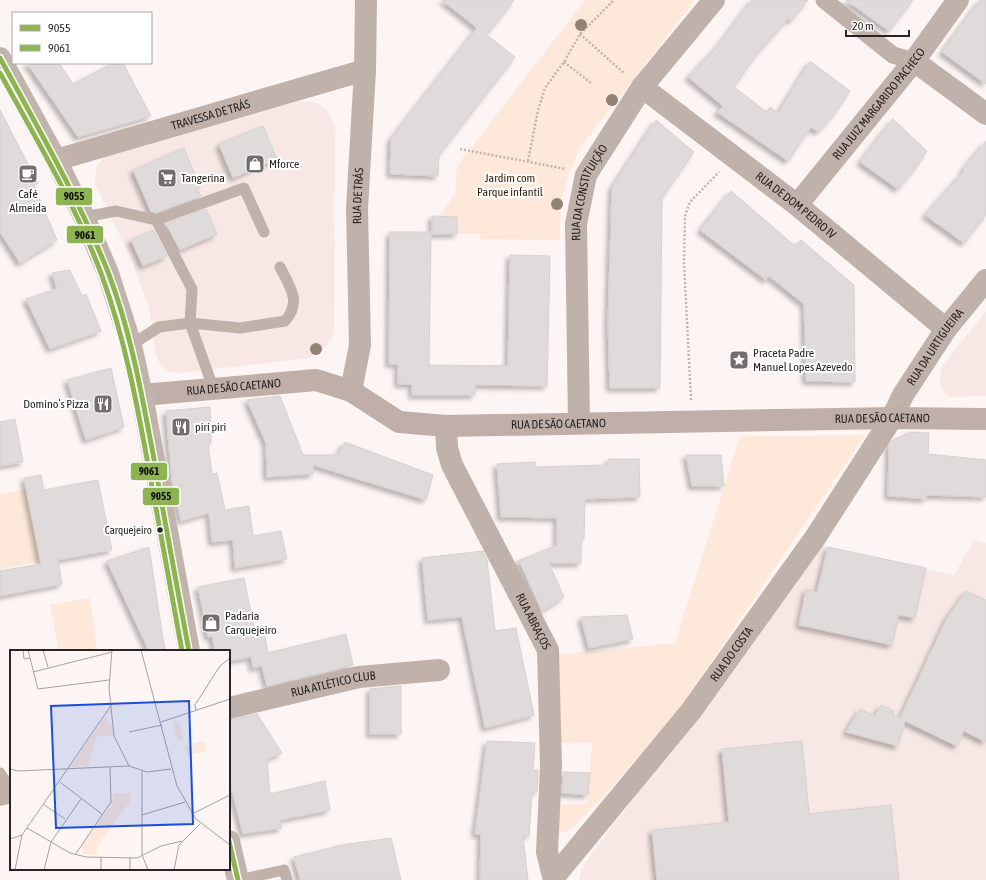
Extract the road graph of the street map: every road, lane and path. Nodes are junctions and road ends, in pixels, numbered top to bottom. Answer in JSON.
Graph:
{"nodes":[{"id":1,"x":366,"y":0,"type":"edge"},
{"id":2,"x":614,"y":0,"type":"edge"},
{"id":3,"x":714,"y":0,"type":"edge"},
{"id":4,"x":824,"y":0,"type":"edge"},
{"id":5,"x":958,"y":0,"type":"edge"},
{"id":6,"x":580,"y":34,"type":"junction"},
{"id":7,"x":564,"y":62,"type":"junction"},
{"id":8,"x":914,"y":62,"type":"junction"},
{"id":9,"x":611,"y":63,"type":"dead end"},
{"id":10,"x":3,"y":67,"type":"edge"},
{"id":11,"x":365,"y":70,"type":"junction"},
{"id":12,"x":591,"y":83,"type":"dead end"},
{"id":13,"x":642,"y":87,"type":"junction"},
{"id":14,"x":986,"y":114,"type":"edge"},
{"id":15,"x":460,"y":149,"type":"dead end"},
{"id":16,"x":56,"y":160,"type":"junction"},
{"id":17,"x":528,"y":161,"type":"junction"},
{"id":18,"x":586,"y":175,"type":"junction"},
{"id":19,"x":711,"y":180,"type":"dead end"},
{"id":20,"x":797,"y":205,"type":"junction"},
{"id":21,"x":84,"y":217,"type":"junction"},
{"id":22,"x":156,"y":220,"type":"junction"},
{"id":23,"x":264,"y":232,"type":"dead end"},
{"id":24,"x":280,"y":267,"type":"dead end"},
{"id":25,"x":986,"y":280,"type":"edge"},
{"id":26,"x":190,"y":323,"type":"junction"},
{"id":27,"x":946,"y":329,"type":"junction"},
{"id":28,"x":131,"y":345,"type":"junction"},
{"id":29,"x":214,"y":390,"type":"junction"},
{"id":30,"x":351,"y":391,"type":"junction"},
{"id":31,"x":142,"y":395,"type":"junction"},
{"id":32,"x":692,"y":405,"type":"dead end"},
{"id":33,"x":892,"y":418,"type":"junction"},
{"id":34,"x":986,"y":419,"type":"edge"},
{"id":35,"x":579,"y":423,"type":"junction"},
{"id":36,"x":446,"y":426,"type":"junction"},
{"id":37,"x":189,"y":650,"type":"edge"},
{"id":38,"x":439,"y":670,"type":"dead end"},
{"id":39,"x":230,"y":708,"type":"edge"},
{"id":40,"x":0,"y":773,"type":"edge"},
{"id":41,"x":10,"y":789,"type":"edge"},
{"id":42,"x":10,"y":791,"type":"edge"},
{"id":43,"x":0,"y":795,"type":"edge"},
{"id":44,"x":230,"y":844,"type":"edge"},
{"id":45,"x":554,"y":879,"type":"edge"},
{"id":46,"x":238,"y":880,"type":"edge"},
{"id":47,"x":287,"y":880,"type":"edge"}],
"edges":[{"from":1,"to":11,"type":"street","name":"RUA DE TRÁS"},
{"from":2,"to":6,"type":"path"},
{"from":3,"to":13,"type":"street","name":"RUA DA CONSTITUIÇÃO"},
{"from":4,"to":8,"type":"street"},
{"from":5,"to":8,"type":"street","name":"RUA JUIZ MARGARIDO PACHECO"},
{"from":6,"to":7,"type":"path"},
{"from":6,"to":9,"type":"path"},
{"from":7,"to":12,"type":"path"},
{"from":7,"to":17,"type":"path"},
{"from":8,"to":14,"type":"street"},
{"from":8,"to":20,"type":"street","name":"RUA JUIZ MARGARIDO PACHECO"},
{"from":10,"to":16,"type":"main road"},
{"from":11,"to":16,"type":"street","name":"TRAVESSA DE TRÁS"},
{"from":11,"to":30,"type":"street","name":"RUA DE TRÁS"},
{"from":13,"to":18,"type":"street","name":"RUA DA CONSTITUIÇÃO"},
{"from":13,"to":20,"type":"street","name":"RUA DE DOM PEDRO IV"},
{"from":15,"to":17,"type":"path"},
{"from":16,"to":21,"type":"main road"},
{"from":17,"to":18,"type":"path"},
{"from":18,"to":35,"type":"street","name":"RUA DA CONSTITUIÇÃO"},
{"from":19,"to":32,"type":"path"},
{"from":20,"to":27,"type":"street","name":"RUA DE DOM PEDRO IV"},
{"from":21,"to":22,"type":"lane"},
{"from":21,"to":28,"type":"main road"},
{"from":22,"to":23,"type":"lane"},
{"from":22,"to":26,"type":"lane"},
{"from":24,"to":26,"type":"lane"},
{"from":25,"to":27,"type":"street","name":"RUA DA URTIGUEIRA"},
{"from":26,"to":28,"type":"lane"},
{"from":26,"to":29,"type":"lane"},
{"from":27,"to":33,"type":"street","name":"RUA DA URTIGUEIRA"},
{"from":28,"to":31,"type":"main road"},
{"from":29,"to":30,"type":"main road","name":"RUA DE SÃO CAETANO"},
{"from":29,"to":31,"type":"main road","name":"RUA DE SÃO CAETANO"},
{"from":30,"to":36,"type":"main road","name":"RUA DE SÃO CAETANO"},
{"from":31,"to":37,"type":"main road"},
{"from":33,"to":34,"type":"main road","name":"RUA DE SÃO CAETANO"},
{"from":33,"to":35,"type":"main road","name":"RUA DE SÃO CAETANO"},
{"from":33,"to":45,"type":"street","name":"RUA DO COSTA"},
{"from":35,"to":36,"type":"main road","name":"RUA DE SÃO CAETANO"},
{"from":36,"to":45,"type":"street","name":"RUA ABRAÇOS"},
{"from":38,"to":39,"type":"street","name":"RUA ATLÉTICO CLUB"},
{"from":40,"to":41,"type":"lane"},
{"from":42,"to":43,"type":"street"},
{"from":44,"to":46,"type":"main road"},
{"from":46,"to":47,"type":"lane"}]}
